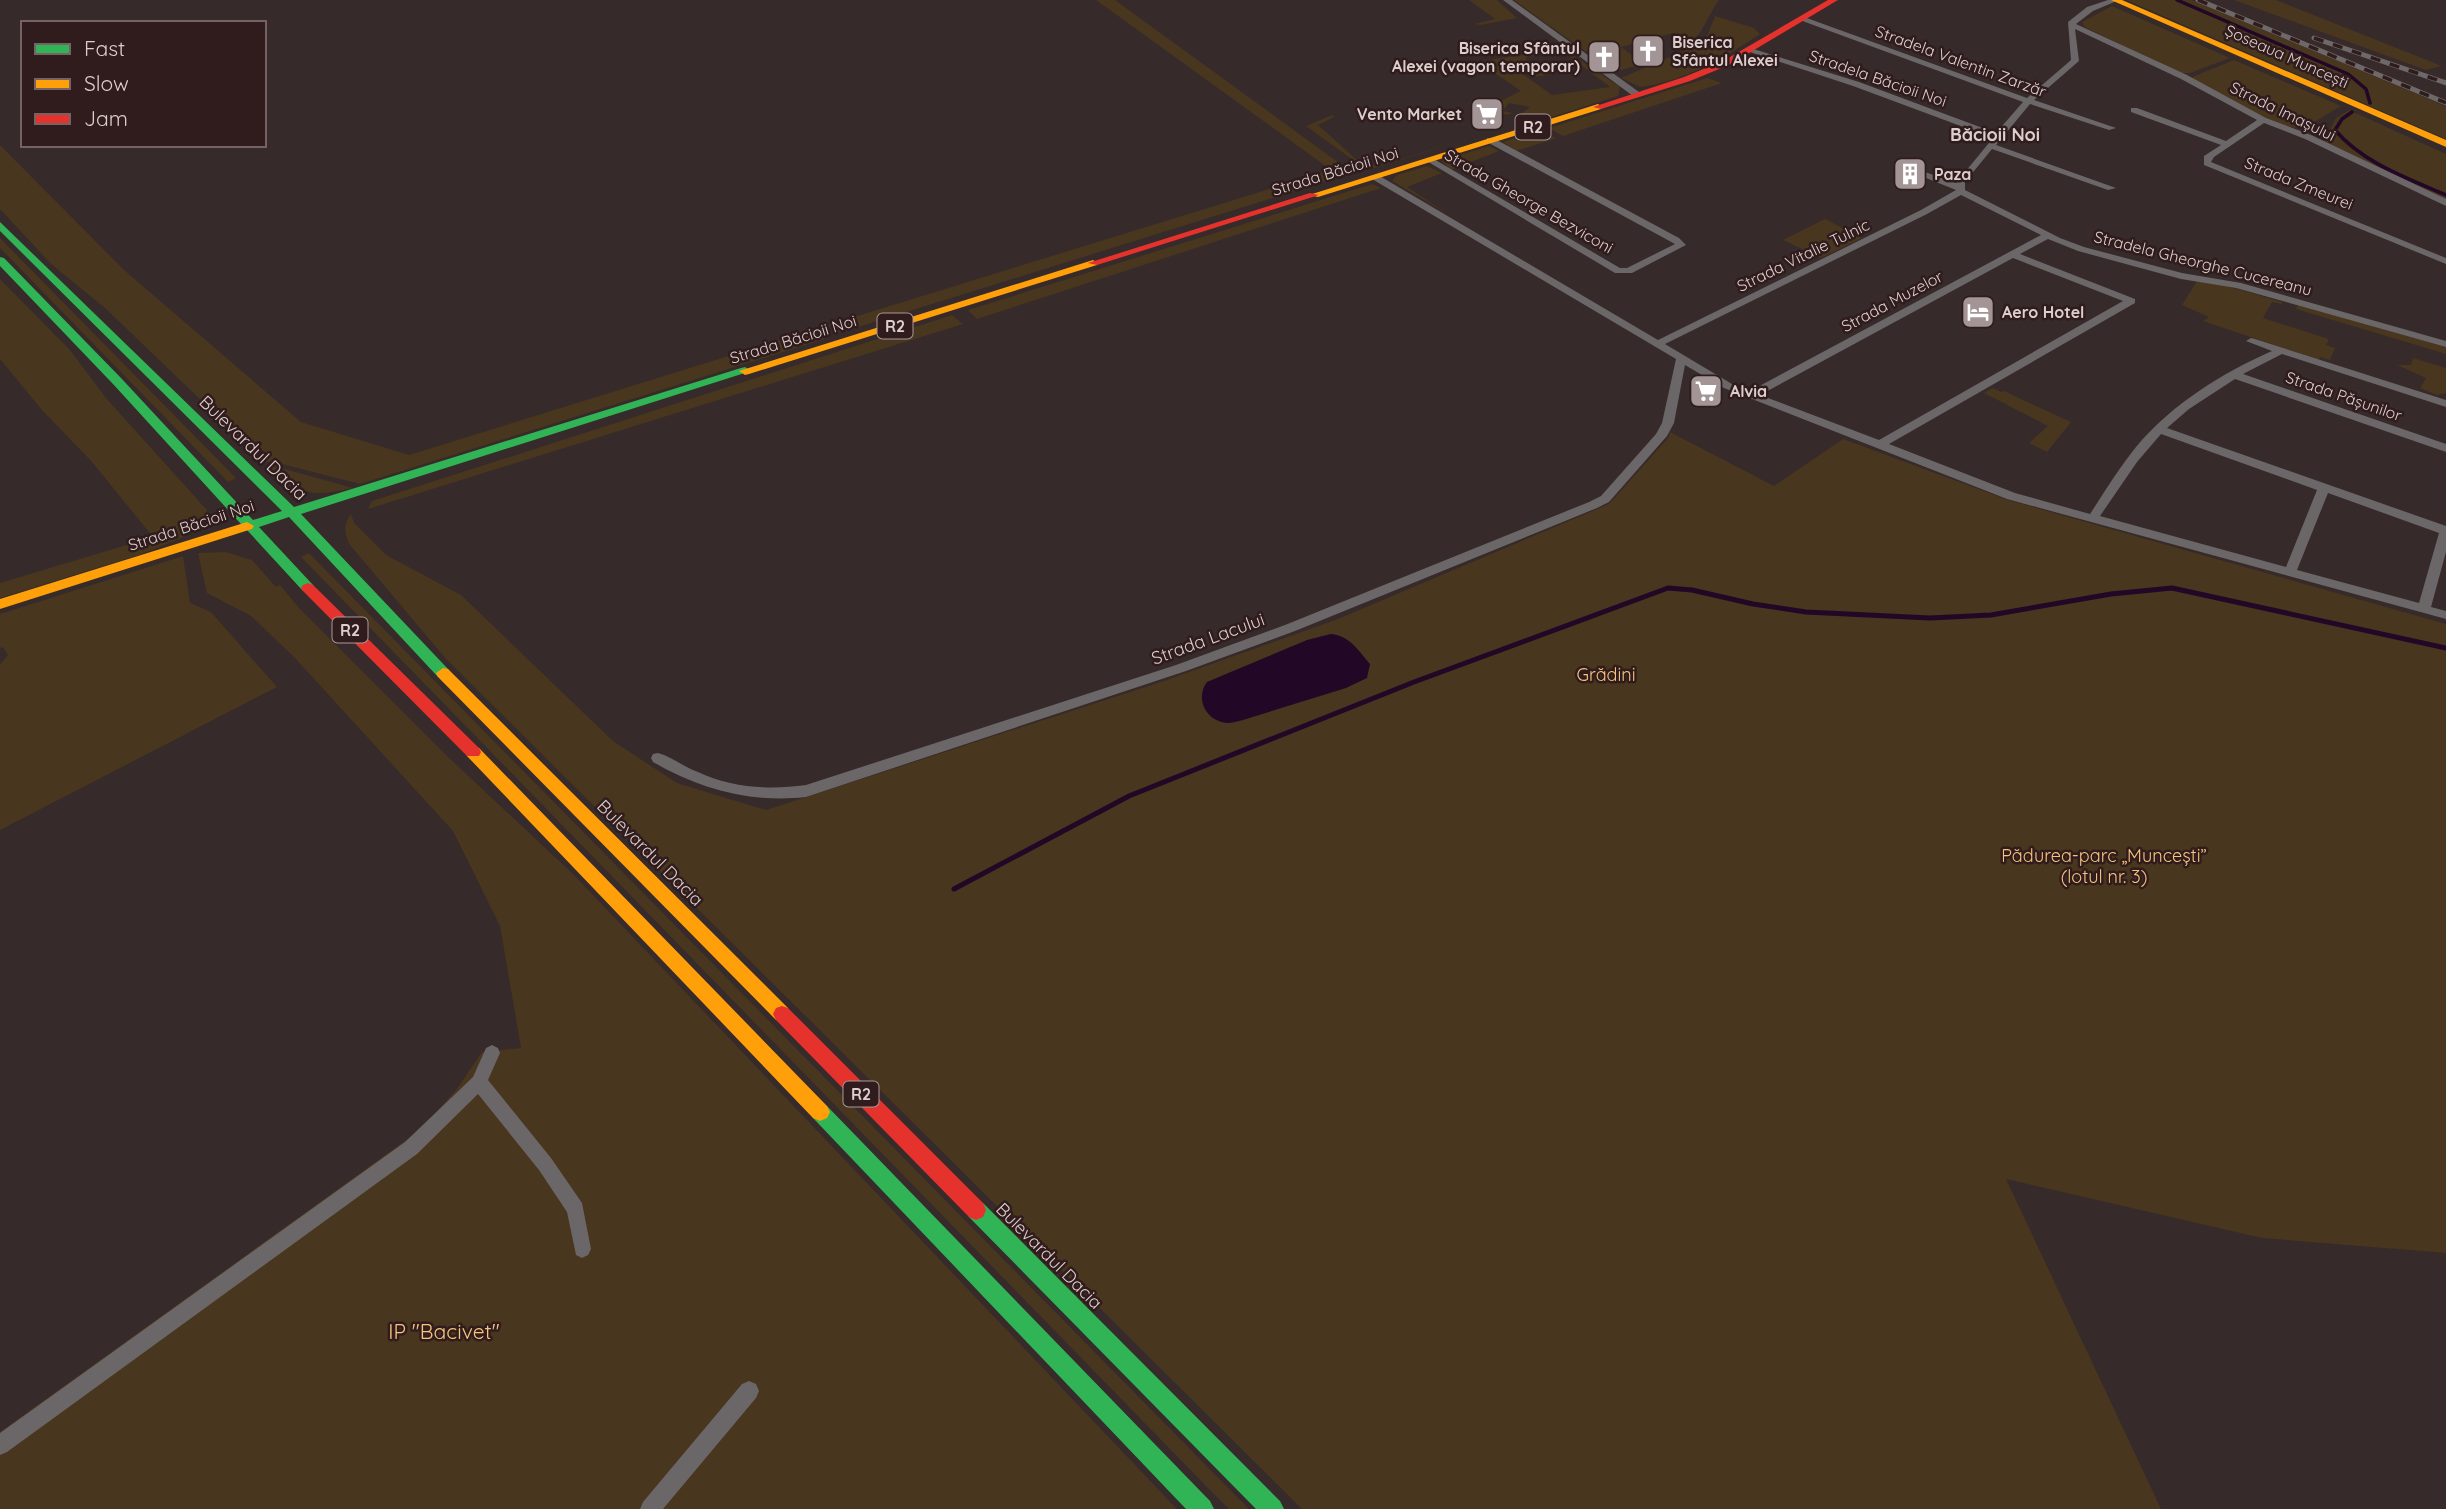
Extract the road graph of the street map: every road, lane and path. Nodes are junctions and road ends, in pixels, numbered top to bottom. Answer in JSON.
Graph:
{"nodes":[{"id":1,"x":1507,"y":0,"type":"edge"},
{"id":2,"x":1834,"y":0,"type":"edge"},
{"id":3,"x":2115,"y":0,"type":"edge"},
{"id":4,"x":1801,"y":19,"type":"junction"},
{"id":5,"x":2071,"y":24,"type":"junction"},
{"id":6,"x":1750,"y":49,"type":"junction"},
{"id":7,"x":1636,"y":94,"type":"junction"},
{"id":8,"x":2028,"y":101,"type":"junction"},
{"id":9,"x":2134,"y":110,"type":"dead end"},
{"id":10,"x":2263,"y":120,"type":"junction"},
{"id":11,"x":2112,"y":128,"type":"dead end"},
{"id":12,"x":1996,"y":136,"type":"junction"},
{"id":13,"x":1490,"y":140,"type":"junction"},
{"id":14,"x":2227,"y":144,"type":"junction"},
{"id":15,"x":2446,"y":144,"type":"edge"},
{"id":16,"x":1989,"y":145,"type":"junction"},
{"id":17,"x":1429,"y":160,"type":"junction"},
{"id":18,"x":1905,"y":168,"type":"dead end"},
{"id":19,"x":1375,"y":177,"type":"junction"},
{"id":20,"x":2111,"y":188,"type":"dead end"},
{"id":21,"x":1960,"y":189,"type":"junction"},
{"id":22,"x":2446,"y":203,"type":"edge"},
{"id":23,"x":0,"y":225,"type":"edge"},
{"id":24,"x":2048,"y":236,"type":"junction"},
{"id":25,"x":2014,"y":255,"type":"junction"},
{"id":26,"x":0,"y":260,"type":"edge"},
{"id":27,"x":2446,"y":261,"type":"edge"},
{"id":28,"x":2098,"y":288,"type":"junction"},
{"id":29,"x":2116,"y":310,"type":"junction"},
{"id":30,"x":2251,"y":341,"type":"dead end"},
{"id":31,"x":1658,"y":344,"type":"junction"},
{"id":32,"x":2446,"y":344,"type":"edge"},
{"id":33,"x":2281,"y":351,"type":"junction"},
{"id":34,"x":1681,"y":359,"type":"junction"},
{"id":35,"x":2232,"y":374,"type":"junction"},
{"id":36,"x":1751,"y":395,"type":"junction"},
{"id":37,"x":2446,"y":404,"type":"edge"},
{"id":38,"x":2160,"y":430,"type":"junction"},
{"id":39,"x":1879,"y":445,"type":"junction"},
{"id":40,"x":2446,"y":448,"type":"edge"},
{"id":41,"x":2324,"y":488,"type":"junction"},
{"id":42,"x":292,"y":512,"type":"junction"},
{"id":43,"x":2093,"y":518,"type":"junction"},
{"id":44,"x":247,"y":526,"type":"junction"},
{"id":45,"x":2446,"y":531,"type":"edge"},
{"id":46,"x":2290,"y":572,"type":"junction"},
{"id":47,"x":0,"y":604,"type":"edge"},
{"id":48,"x":2424,"y":610,"type":"junction"},
{"id":49,"x":2446,"y":615,"type":"edge"},
{"id":50,"x":658,"y":758,"type":"dead end"},
{"id":51,"x":492,"y":1053,"type":"dead end"},
{"id":52,"x":479,"y":1082,"type":"junction"},
{"id":53,"x":582,"y":1249,"type":"dead end"},
{"id":54,"x":749,"y":1391,"type":"dead end"},
{"id":55,"x":0,"y":1446,"type":"edge"},
{"id":56,"x":650,"y":1509,"type":"edge"},
{"id":57,"x":1202,"y":1509,"type":"edge"},
{"id":58,"x":1272,"y":1509,"type":"edge"}],
"edges":[{"from":1,"to":7,"type":"street"},
{"from":2,"to":4,"type":"main road","name":"Strada Băcioii Noi","number":"R2"},
{"from":3,"to":5,"type":"street"},
{"from":3,"to":15,"type":"main road","name":"Șoseaua Muncești"},
{"from":4,"to":6,"type":"main road","name":"Strada Băcioii Noi","number":"R2"},
{"from":4,"to":8,"type":"street","name":"Stradela Valentin Zarzăr"},
{"from":5,"to":8,"type":"street"},
{"from":5,"to":10,"type":"street","name":"Strada Imașului"},
{"from":6,"to":7,"type":"main road","name":"Strada Băcioii Noi","number":"R2"},
{"from":6,"to":12,"type":"street","name":"Stradela Băcioii Noi"},
{"from":7,"to":13,"type":"main road","name":"Strada Băcioii Noi","number":"R2"},
{"from":8,"to":11,"type":"street","name":"Stradela Valentin Zarzăr"},
{"from":8,"to":12,"type":"street"},
{"from":9,"to":14,"type":"street"},
{"from":10,"to":14,"type":"street","name":"Strada Zmeurei"},
{"from":10,"to":22,"type":"street","name":"Strada Imașului"},
{"from":12,"to":16,"type":"street"},
{"from":13,"to":17,"type":"main road","name":"Strada Băcioii Noi","number":"R2"},
{"from":13,"to":17,"type":"street","name":"Strada Gheorge Bezviconi"},
{"from":14,"to":27,"type":"street","name":"Strada Zmeurei"},
{"from":16,"to":20,"type":"street"},
{"from":16,"to":21,"type":"street"},
{"from":17,"to":19,"type":"main road","name":"Strada Băcioii Noi","number":"R2"},
{"from":18,"to":21,"type":"street","name":"Stradela Gheorghe Cucereanu"},
{"from":19,"to":31,"type":"street"},
{"from":19,"to":42,"type":"main road","name":"Strada Băcioii Noi","number":"R2"},
{"from":21,"to":24,"type":"street","name":"Stradela Gheorghe Cucereanu"},
{"from":21,"to":31,"type":"street","name":"Strada Vitalie Tulnic"},
{"from":23,"to":42,"type":"main road","name":"Bulevardul Dacia"},
{"from":24,"to":25,"type":"street","name":"Strada Muzelor"},
{"from":24,"to":32,"type":"street","name":"Stradela Gheorghe Cucereanu"},
{"from":25,"to":28,"type":"street"},
{"from":25,"to":36,"type":"street","name":"Strada Muzelor"},
{"from":26,"to":44,"type":"main road"},
{"from":28,"to":29,"type":"street"},
{"from":28,"to":29,"type":"street"},
{"from":29,"to":39,"type":"street"},
{"from":30,"to":33,"type":"street","name":"Strada Pășunilor"},
{"from":31,"to":34,"type":"street"},
{"from":33,"to":35,"type":"street","name":"Strada Pășunilor"},
{"from":33,"to":37,"type":"street","name":"Strada Pășunilor"},
{"from":34,"to":36,"type":"street"},
{"from":34,"to":50,"type":"street","name":"Strada Lacului"},
{"from":35,"to":38,"type":"street","name":"Strada Pășunilor"},
{"from":35,"to":40,"type":"street","name":"Strada Pășunilor"},
{"from":36,"to":39,"type":"street"},
{"from":38,"to":41,"type":"street"},
{"from":38,"to":43,"type":"street","name":"Strada Pășunilor"},
{"from":39,"to":43,"type":"street"},
{"from":41,"to":45,"type":"street"},
{"from":41,"to":46,"type":"street"},
{"from":42,"to":44,"type":"main road","name":"Strada Băcioii Noi","number":"R2"},
{"from":42,"to":58,"type":"main road","name":"Bulevardul Dacia","number":"R2"},
{"from":43,"to":46,"type":"street"},
{"from":44,"to":47,"type":"main road","name":"Strada Băcioii Noi"},
{"from":44,"to":57,"type":"main road","number":"R2"},
{"from":45,"to":48,"type":"street"},
{"from":46,"to":48,"type":"street"},
{"from":48,"to":49,"type":"street"},
{"from":51,"to":52,"type":"street"},
{"from":52,"to":53,"type":"street"},
{"from":52,"to":55,"type":"street"},
{"from":54,"to":56,"type":"street"}]}
